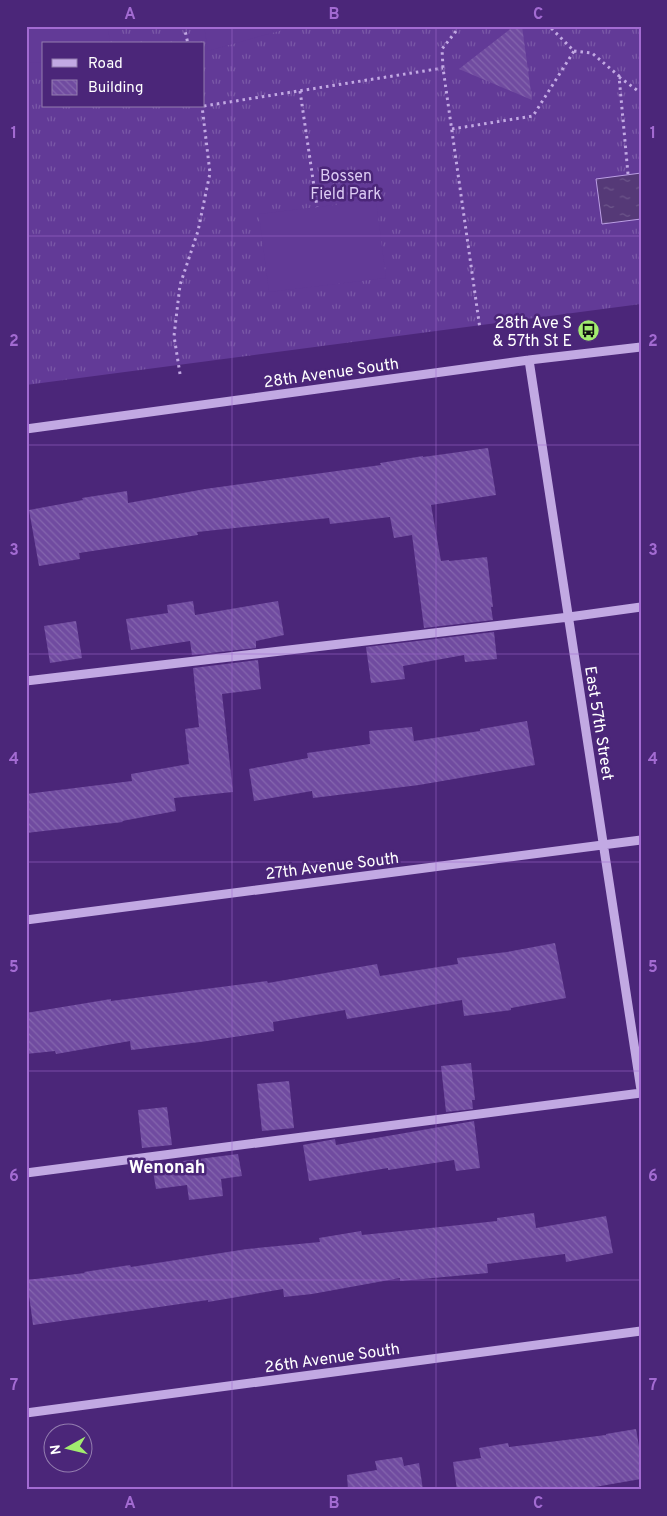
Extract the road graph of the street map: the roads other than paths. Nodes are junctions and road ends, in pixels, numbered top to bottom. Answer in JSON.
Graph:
{"nodes":[{"id":1,"x":641,"y":347,"type":"edge"},
{"id":2,"x":530,"y":360,"type":"junction"},
{"id":3,"x":26,"y":429,"type":"edge"},
{"id":4,"x":641,"y":607,"type":"edge"},
{"id":5,"x":569,"y":617,"type":"junction"},
{"id":6,"x":26,"y":681,"type":"edge"},
{"id":7,"x":641,"y":840,"type":"edge"},
{"id":8,"x":604,"y":845,"type":"junction"},
{"id":9,"x":26,"y":920,"type":"edge"},
{"id":10,"x":641,"y":1092,"type":"edge"},
{"id":11,"x":26,"y":1173,"type":"edge"},
{"id":12,"x":641,"y":1331,"type":"edge"},
{"id":13,"x":26,"y":1413,"type":"edge"}],
"edges":[{"from":1,"to":2,"type":"street","name":"28th Avenue South"},
{"from":2,"to":3,"type":"street","name":"28th Avenue South"},
{"from":2,"to":5,"type":"street","name":"East 57th Street"},
{"from":4,"to":5,"type":"street"},
{"from":5,"to":6,"type":"street"},
{"from":5,"to":8,"type":"street","name":"East 57th Street"},
{"from":7,"to":8,"type":"street","name":"27th Avenue South"},
{"from":8,"to":9,"type":"street","name":"27th Avenue South"},
{"from":8,"to":10,"type":"street","name":"East 57th Street"},
{"from":10,"to":11,"type":"street"},
{"from":12,"to":13,"type":"street","name":"26th Avenue South"}]}
